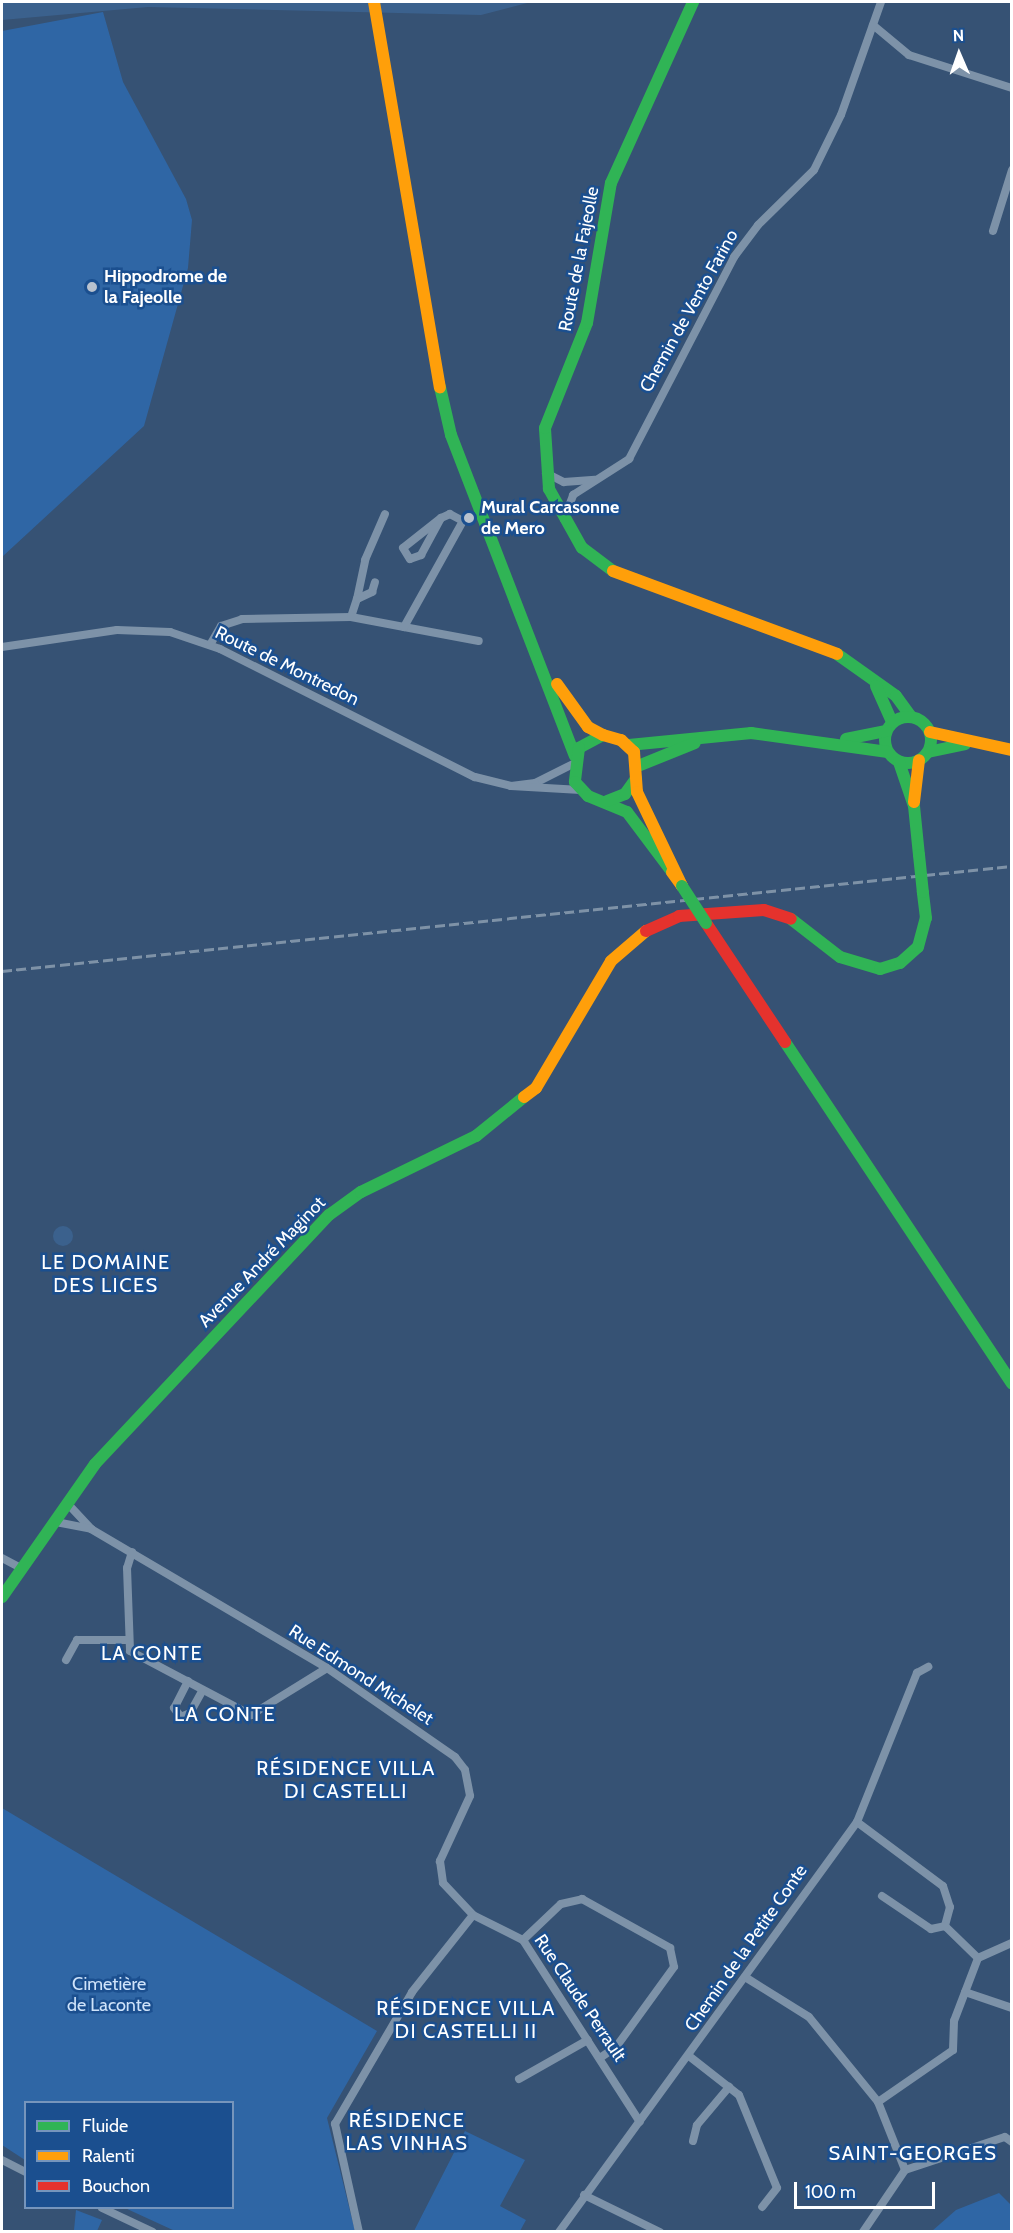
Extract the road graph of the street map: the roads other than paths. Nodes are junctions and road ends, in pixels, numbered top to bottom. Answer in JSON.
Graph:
{"nodes":[{"id":1,"x":374,"y":2,"type":"edge"},
{"id":2,"x":693,"y":2,"type":"edge"},
{"id":3,"x":881,"y":2,"type":"edge"},
{"id":4,"x":873,"y":25,"type":"junction"},
{"id":5,"x":1011,"y":88,"type":"edge"},
{"id":6,"x":1011,"y":170,"type":"edge"},
{"id":7,"x":993,"y":231,"type":"dead end"},
{"id":8,"x":546,"y":472,"type":"junction"},
{"id":9,"x":605,"y":478,"type":"junction"},
{"id":10,"x":564,"y":482,"type":"junction"},
{"id":11,"x":573,"y":495,"type":"junction"},
{"id":12,"x":551,"y":496,"type":"junction"},
{"id":13,"x":386,"y":514,"type":"dead end"},
{"id":14,"x":441,"y":518,"type":"junction"},
{"id":15,"x":564,"y":525,"type":"junction"},
{"id":16,"x":375,"y":582,"type":"dead end"},
{"id":17,"x":357,"y":599,"type":"junction"},
{"id":18,"x":351,"y":617,"type":"junction"},
{"id":19,"x":404,"y":627,"type":"junction"},
{"id":20,"x":479,"y":641,"type":"dead end"},
{"id":21,"x":210,"y":645,"type":"junction"},
{"id":22,"x":2,"y":647,"type":"edge"},
{"id":23,"x":544,"y":666,"type":"junction"},
{"id":24,"x":870,"y":677,"type":"junction"},
{"id":25,"x":911,"y":717,"type":"junction"},
{"id":26,"x":889,"y":727,"type":"junction"},
{"id":27,"x":930,"y":732,"type":"junction"},
{"id":28,"x":603,"y":735,"type":"junction"},
{"id":29,"x":710,"y":736,"type":"junction"},
{"id":30,"x":837,"y":742,"type":"junction"},
{"id":31,"x":981,"y":744,"type":"junction"},
{"id":32,"x":629,"y":745,"type":"junction"},
{"id":33,"x":1011,"y":750,"type":"edge"},
{"id":34,"x":888,"y":752,"type":"junction"},
{"id":35,"x":924,"y":756,"type":"junction"},
{"id":36,"x":574,"y":760,"type":"junction"},
{"id":37,"x":899,"y":762,"type":"junction"},
{"id":38,"x":637,"y":773,"type":"junction"},
{"id":39,"x":511,"y":786,"type":"junction"},
{"id":40,"x":581,"y":790,"type":"junction"},
{"id":41,"x":607,"y":801,"type":"junction"},
{"id":42,"x":914,"y":806,"type":"junction"},
{"id":43,"x":682,"y":886,"type":"junction"},
{"id":44,"x":1011,"y":1384,"type":"edge"},
{"id":45,"x":68,"y":1504,"type":"junction"},
{"id":46,"x":80,"y":1516,"type":"junction"},
{"id":47,"x":56,"y":1522,"type":"junction"},
{"id":48,"x":75,"y":1527,"type":"junction"},
{"id":49,"x":91,"y":1529,"type":"junction"},
{"id":50,"x":132,"y":1552,"type":"junction"},
{"id":51,"x":2,"y":1558,"type":"edge"},
{"id":52,"x":23,"y":1569,"type":"junction"},
{"id":53,"x":2,"y":1597,"type":"edge"},
{"id":54,"x":126,"y":1640,"type":"junction"},
{"id":55,"x":66,"y":1660,"type":"dead end"},
{"id":56,"x":928,"y":1667,"type":"dead end"},
{"id":57,"x":327,"y":1668,"type":"junction"},
{"id":58,"x":188,"y":1681,"type":"junction"},
{"id":59,"x":203,"y":1690,"type":"junction"},
{"id":60,"x":857,"y":1822,"type":"junction"},
{"id":61,"x":882,"y":1896,"type":"dead end"},
{"id":62,"x":473,"y":1915,"type":"junction"},
{"id":63,"x":945,"y":1926,"type":"junction"},
{"id":64,"x":523,"y":1940,"type":"junction"},
{"id":65,"x":1011,"y":1943,"type":"edge"},
{"id":66,"x":978,"y":1958,"type":"junction"},
{"id":67,"x":745,"y":1977,"type":"junction"},
{"id":68,"x":965,"y":1992,"type":"junction"},
{"id":69,"x":1011,"y":2008,"type":"edge"},
{"id":70,"x":588,"y":2040,"type":"junction"},
{"id":71,"x":689,"y":2056,"type":"junction"},
{"id":72,"x":601,"y":2057,"type":"junction"},
{"id":73,"x":519,"y":2079,"type":"dead end"},
{"id":74,"x":729,"y":2087,"type":"junction"},
{"id":75,"x":878,"y":2102,"type":"junction"},
{"id":76,"x":639,"y":2122,"type":"junction"},
{"id":77,"x":1009,"y":2137,"type":"edge"},
{"id":78,"x":693,"y":2140,"type":"dead end"},
{"id":79,"x":2,"y":2160,"type":"edge"},
{"id":80,"x":905,"y":2170,"type":"junction"},
{"id":81,"x":24,"y":2171,"type":"edge"},
{"id":82,"x":584,"y":2195,"type":"junction"},
{"id":83,"x":762,"y":2207,"type":"dead end"},
{"id":84,"x":104,"y":2209,"type":"edge"},
{"id":85,"x":153,"y":2232,"type":"edge"},
{"id":86,"x":359,"y":2232,"type":"edge"},
{"id":87,"x":559,"y":2232,"type":"edge"},
{"id":88,"x":660,"y":2232,"type":"edge"},
{"id":89,"x":863,"y":2232,"type":"edge"}],
"edges":[{"from":1,"to":23,"type":"street"},
{"from":2,"to":8,"type":"street","name":"Route de la Fajeolle"},
{"from":3,"to":4,"type":"street","name":"Chemin de Vento Farino"},
{"from":4,"to":5,"type":"street"},
{"from":4,"to":9,"type":"street","name":"Chemin de Vento Farino"},
{"from":6,"to":7,"type":"street"},
{"from":8,"to":10,"type":"street"},
{"from":8,"to":12,"type":"street","name":"Route de la Fajeolle"},
{"from":9,"to":10,"type":"street"},
{"from":9,"to":11,"type":"street","name":"Chemin de Vento Farino"},
{"from":10,"to":12,"type":"street"},
{"from":11,"to":12,"type":"street","name":"Chemin de Vento Farino"},
{"from":11,"to":15,"type":"street"},
{"from":12,"to":15,"type":"street","name":"Route de la Fajeolle"},
{"from":13,"to":17,"type":"street"},
{"from":14,"to":14,"type":"street"},
{"from":14,"to":19,"type":"street"},
{"from":15,"to":24,"type":"street","name":"Route de la Fajeolle"},
{"from":16,"to":17,"type":"street"},
{"from":17,"to":18,"type":"street"},
{"from":18,"to":19,"type":"street"},
{"from":18,"to":21,"type":"street"},
{"from":19,"to":20,"type":"street"},
{"from":21,"to":22,"type":"street","name":"Route de Montredon"},
{"from":21,"to":39,"type":"street","name":"Route de Montredon"},
{"from":23,"to":28,"type":"street"},
{"from":23,"to":36,"type":"street"},
{"from":24,"to":25,"type":"street"},
{"from":24,"to":26,"type":"street"},
{"from":25,"to":26,"type":"street"},
{"from":25,"to":27,"type":"street"},
{"from":26,"to":30,"type":"street"},
{"from":26,"to":34,"type":"street"},
{"from":27,"to":31,"type":"street"},
{"from":27,"to":35,"type":"street"},
{"from":28,"to":32,"type":"street"},
{"from":28,"to":36,"type":"street"},
{"from":29,"to":30,"type":"street"},
{"from":29,"to":32,"type":"street"},
{"from":29,"to":38,"type":"street"},
{"from":30,"to":34,"type":"street"},
{"from":31,"to":33,"type":"street"},
{"from":31,"to":35,"type":"street"},
{"from":32,"to":38,"type":"street"},
{"from":34,"to":37,"type":"street"},
{"from":35,"to":37,"type":"street"},
{"from":35,"to":42,"type":"street"},
{"from":36,"to":39,"type":"street"},
{"from":36,"to":40,"type":"street"},
{"from":37,"to":42,"type":"street"},
{"from":38,"to":41,"type":"street"},
{"from":38,"to":43,"type":"street"},
{"from":39,"to":40,"type":"street"},
{"from":40,"to":41,"type":"street"},
{"from":41,"to":43,"type":"street"},
{"from":42,"to":45,"type":"street","name":"Avenue André Maginot","bridge":true},
{"from":43,"to":44,"type":"street","bridge":true},
{"from":45,"to":46,"type":"street","name":"Rue Edmond Michelet"},
{"from":45,"to":47,"type":"street","name":"Avenue André Maginot"},
{"from":46,"to":48,"type":"street"},
{"from":46,"to":49,"type":"street","name":"Rue Edmond Michelet"},
{"from":47,"to":48,"type":"street","name":"Rue Edmond Michelet"},
{"from":47,"to":52,"type":"street","name":"Avenue André Maginot"},
{"from":48,"to":49,"type":"street","name":"Rue Edmond Michelet"},
{"from":49,"to":50,"type":"street","name":"Rue Edmond Michelet"},
{"from":50,"to":54,"type":"street"},
{"from":50,"to":57,"type":"street","name":"Rue Edmond Michelet"},
{"from":51,"to":52,"type":"street"},
{"from":52,"to":53,"type":"street","name":"Avenue André Maginot"},
{"from":54,"to":55,"type":"street"},
{"from":54,"to":58,"type":"street"},
{"from":56,"to":60,"type":"street","name":"Chemin de la Petite Conte"},
{"from":57,"to":59,"type":"street"},
{"from":57,"to":62,"type":"street","name":"Rue Edmond Michelet"},
{"from":58,"to":59,"type":"street"},
{"from":58,"to":59,"type":"street"},
{"from":60,"to":63,"type":"street"},
{"from":60,"to":67,"type":"street","name":"Chemin de la Petite Conte"},
{"from":61,"to":63,"type":"street"},
{"from":62,"to":64,"type":"street","name":"Rue Claude Perrault"},
{"from":62,"to":86,"type":"street"},
{"from":63,"to":66,"type":"street"},
{"from":64,"to":70,"type":"street","name":"Rue Claude Perrault"},
{"from":64,"to":72,"type":"street"},
{"from":65,"to":66,"type":"street"},
{"from":66,"to":68,"type":"street"},
{"from":67,"to":71,"type":"street","name":"Chemin de la Petite Conte"},
{"from":67,"to":75,"type":"street"},
{"from":68,"to":69,"type":"street"},
{"from":68,"to":75,"type":"street"},
{"from":70,"to":72,"type":"street","name":"Rue Claude Perrault"},
{"from":70,"to":73,"type":"street"},
{"from":71,"to":74,"type":"street"},
{"from":71,"to":76,"type":"street","name":"Chemin de la Petite Conte"},
{"from":72,"to":76,"type":"street","name":"Rue Claude Perrault"},
{"from":74,"to":78,"type":"street"},
{"from":74,"to":83,"type":"street"},
{"from":75,"to":80,"type":"street"},
{"from":76,"to":82,"type":"street","name":"Chemin de la Petite Conte"},
{"from":77,"to":80,"type":"street"},
{"from":79,"to":81,"type":"street"},
{"from":80,"to":89,"type":"street"},
{"from":82,"to":87,"type":"street","name":"Chemin de la Petite Conte"},
{"from":82,"to":88,"type":"street"},
{"from":84,"to":85,"type":"street"}]}
